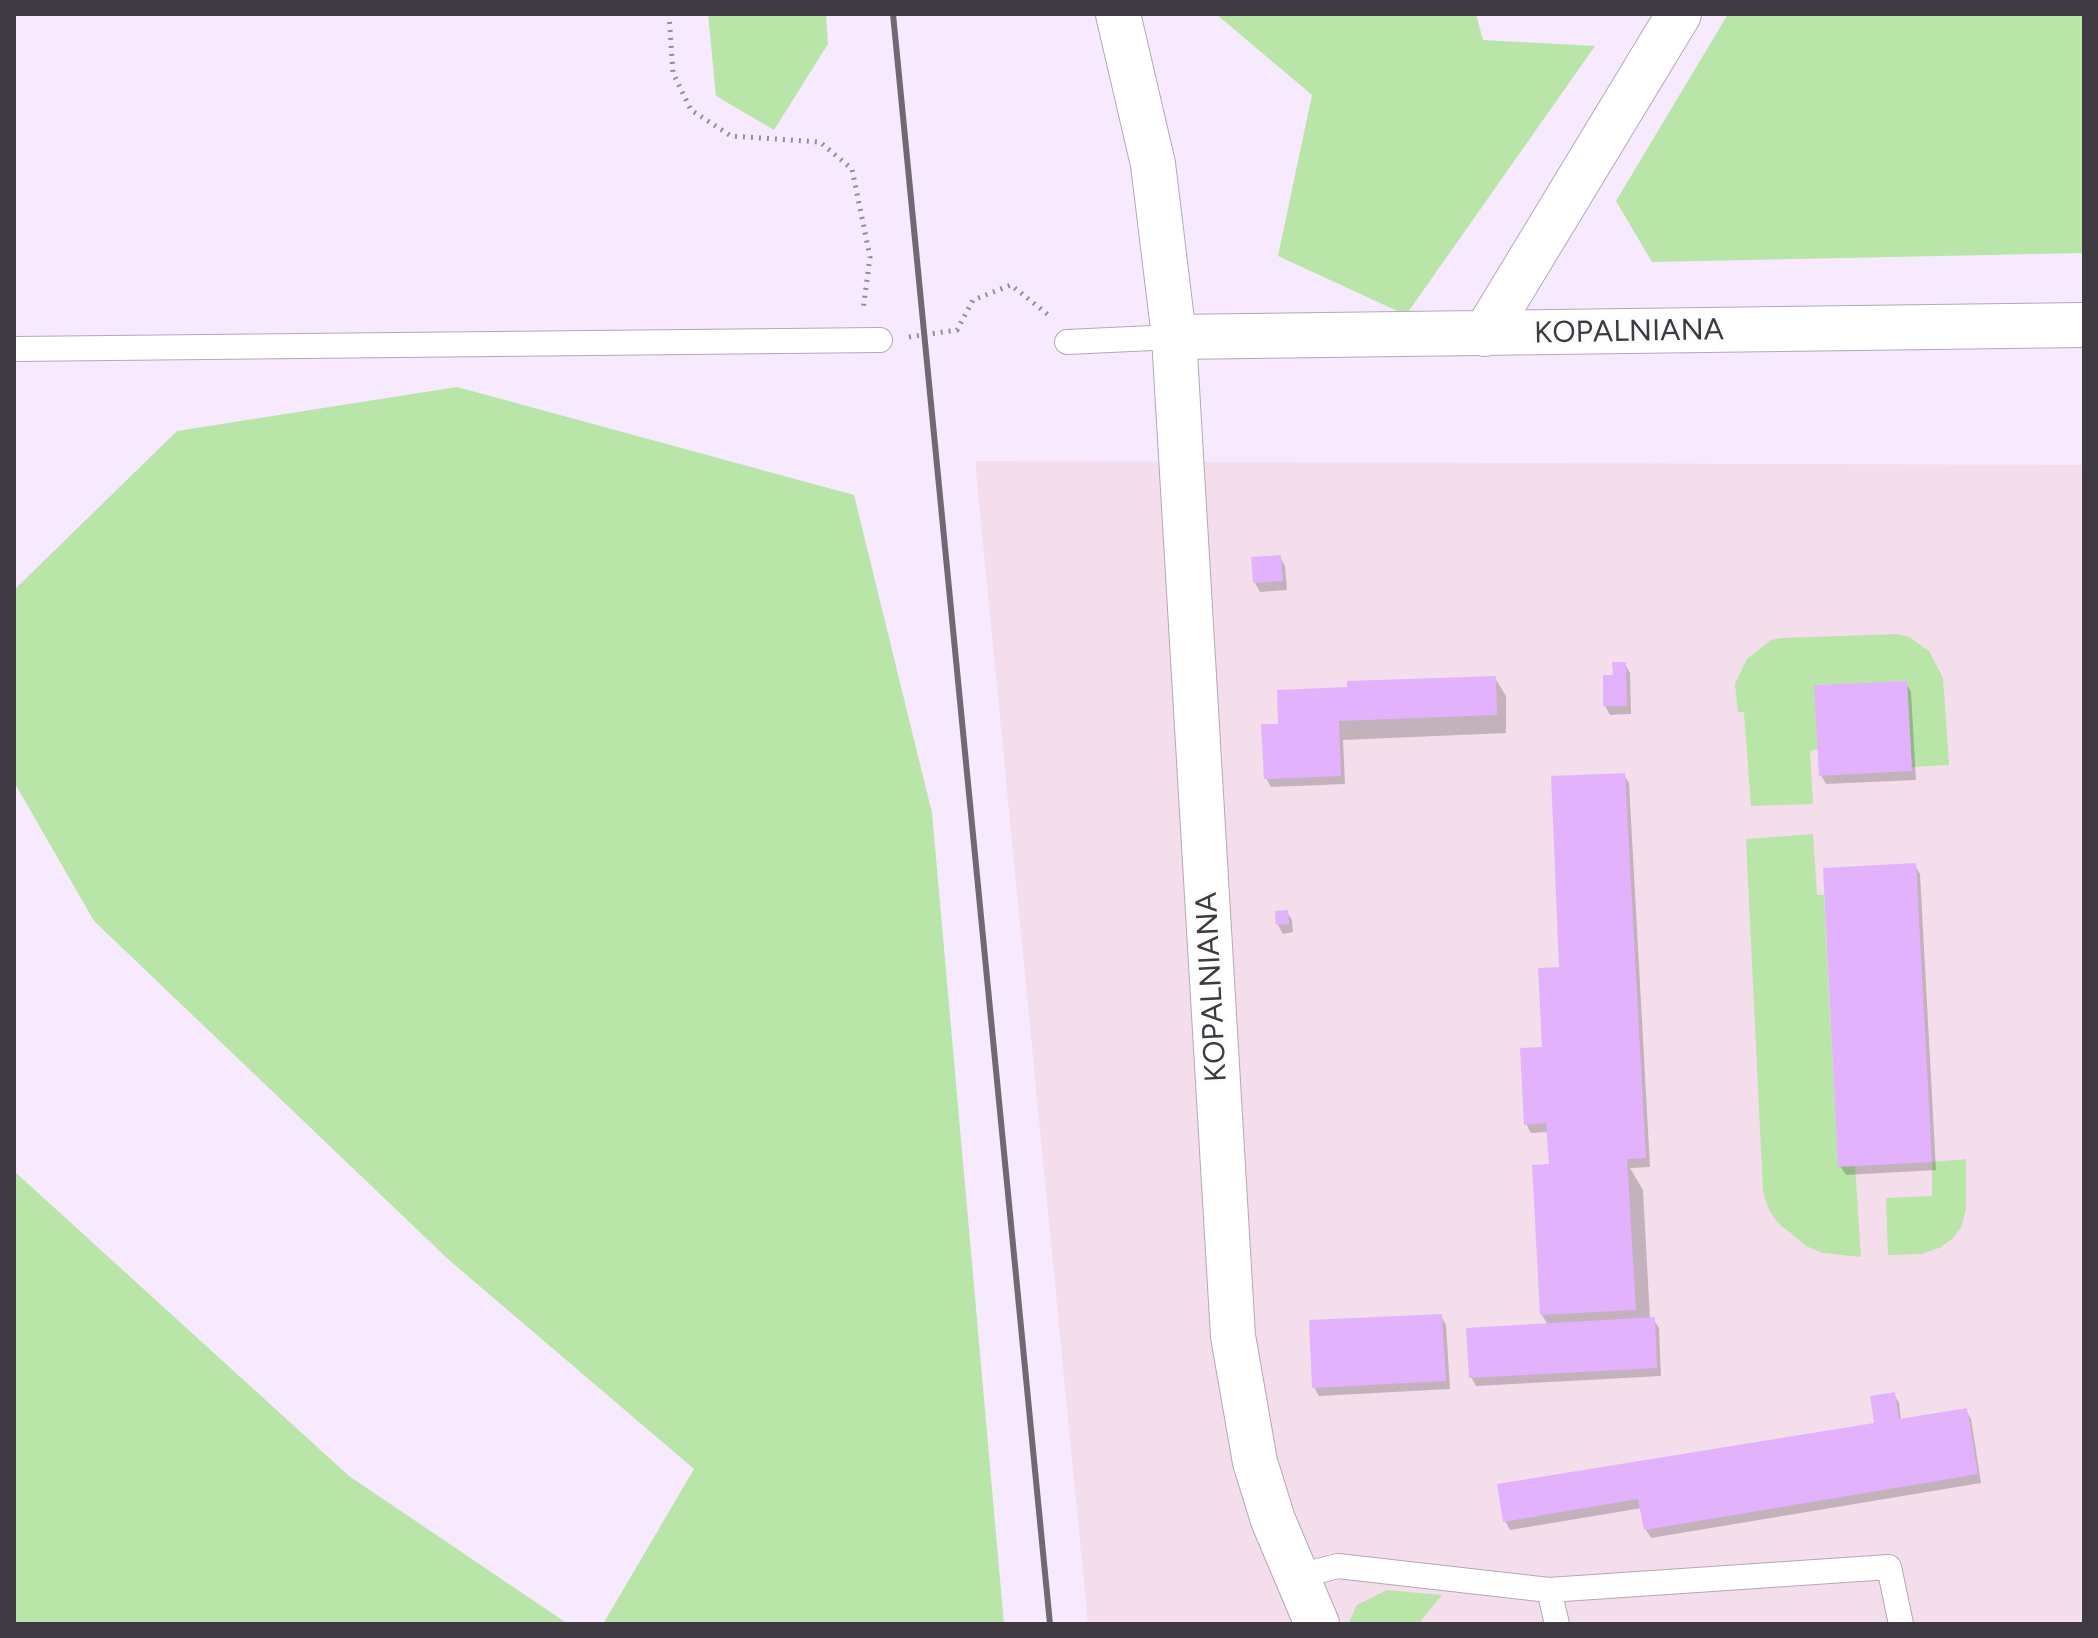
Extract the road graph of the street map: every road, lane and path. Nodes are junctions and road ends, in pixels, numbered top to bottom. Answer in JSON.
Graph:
{"nodes":[{"id":1,"x":669,"y":14,"type":"edge"},
{"id":2,"x":1118,"y":14,"type":"edge"},
{"id":3,"x":1679,"y":14,"type":"edge"},
{"id":4,"x":2084,"y":325,"type":"edge"},
{"id":5,"x":1485,"y":334,"type":"junction"},
{"id":6,"x":1174,"y":337,"type":"junction"},
{"id":7,"x":870,"y":340,"type":"junction"},
{"id":8,"x":1074,"y":342,"type":"joint"},
{"id":9,"x":14,"y":349,"type":"edge"},
{"id":10,"x":1295,"y":1577,"type":"junction"},
{"id":11,"x":1549,"y":1590,"type":"junction"},
{"id":12,"x":1317,"y":1624,"type":"edge"},
{"id":13,"x":1557,"y":1624,"type":"edge"},
{"id":14,"x":1901,"y":1624,"type":"edge"}],
"edges":[{"from":1,"to":7,"type":"path"},
{"from":2,"to":6,"type":"street","name":"KOPALNIANA"},
{"from":3,"to":5,"type":"street"},
{"from":4,"to":5,"type":"street","name":"KOPALNIANA"},
{"from":5,"to":6,"type":"street","name":"KOPALNIANA"},
{"from":6,"to":8,"type":"lane"},
{"from":6,"to":10,"type":"street","name":"KOPALNIANA"},
{"from":7,"to":8,"type":"path"},
{"from":7,"to":9,"type":"lane"},
{"from":10,"to":11,"type":"lane"},
{"from":10,"to":12,"type":"street","name":"KOPALNIANA"},
{"from":11,"to":13,"type":"lane"},
{"from":11,"to":14,"type":"lane"}]}
